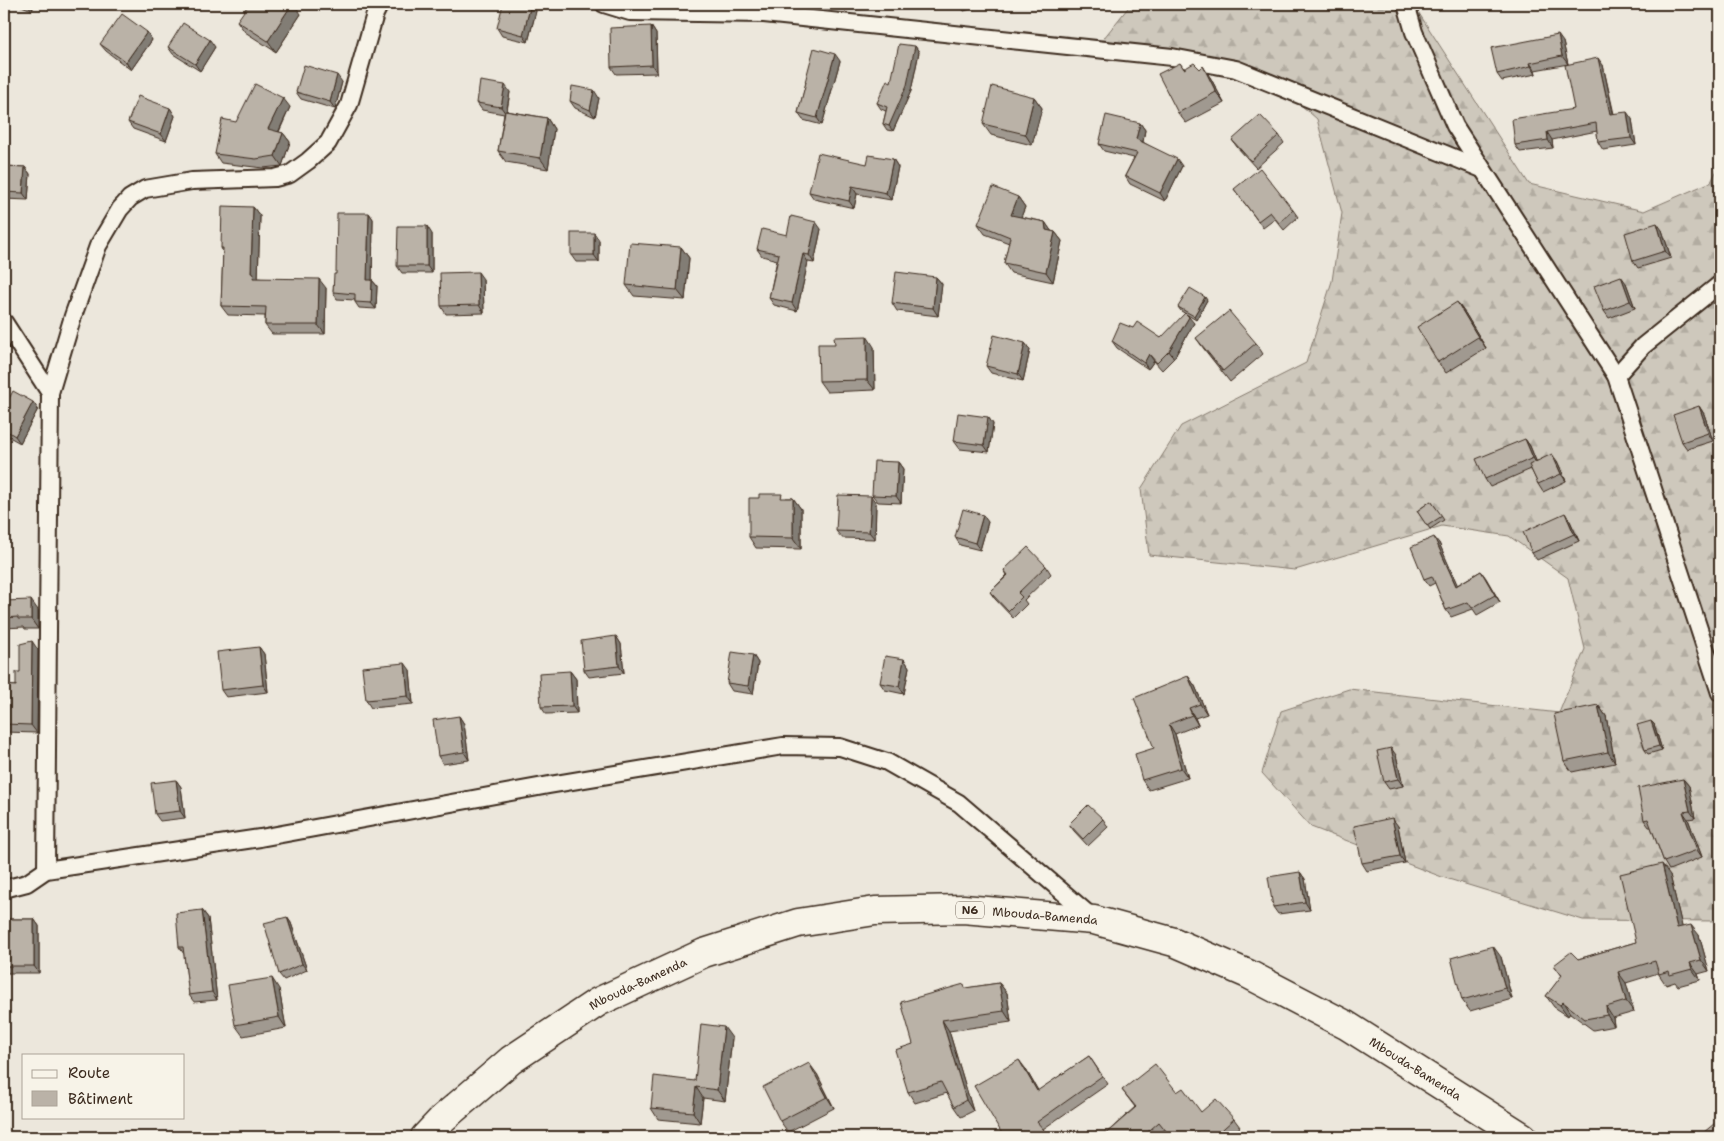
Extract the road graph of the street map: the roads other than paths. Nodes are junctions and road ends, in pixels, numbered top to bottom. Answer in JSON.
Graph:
{"nodes":[{"id":1,"x":382,"y":4,"type":"edge"},
{"id":2,"x":604,"y":4,"type":"edge"},
{"id":3,"x":1406,"y":4,"type":"edge"},
{"id":4,"x":1482,"y":169,"type":"junction"},
{"id":5,"x":1720,"y":284,"type":"edge"},
{"id":6,"x":4,"y":322,"type":"edge"},
{"id":7,"x":1616,"y":376,"type":"junction"},
{"id":8,"x":50,"y":393,"type":"junction"},
{"id":9,"x":1720,"y":693,"type":"edge"},
{"id":10,"x":46,"y":870,"type":"junction"},
{"id":11,"x":4,"y":889,"type":"edge"},
{"id":12,"x":1094,"y":920,"type":"junction"},
{"id":13,"x":425,"y":1137,"type":"edge"},
{"id":14,"x":1524,"y":1137,"type":"edge"}],
"edges":[{"from":1,"to":8,"type":"street"},
{"from":2,"to":4,"type":"street"},
{"from":3,"to":4,"type":"street"},
{"from":4,"to":7,"type":"street"},
{"from":5,"to":7,"type":"street"},
{"from":6,"to":8,"type":"street"},
{"from":7,"to":9,"type":"street"},
{"from":8,"to":10,"type":"street"},
{"from":10,"to":11,"type":"street"},
{"from":10,"to":12,"type":"street"},
{"from":12,"to":13,"type":"highway","name":"Mbouda-Bamenda","number":"N6"},
{"from":12,"to":14,"type":"highway","name":"Mbouda-Bamenda","number":"N6"}]}
